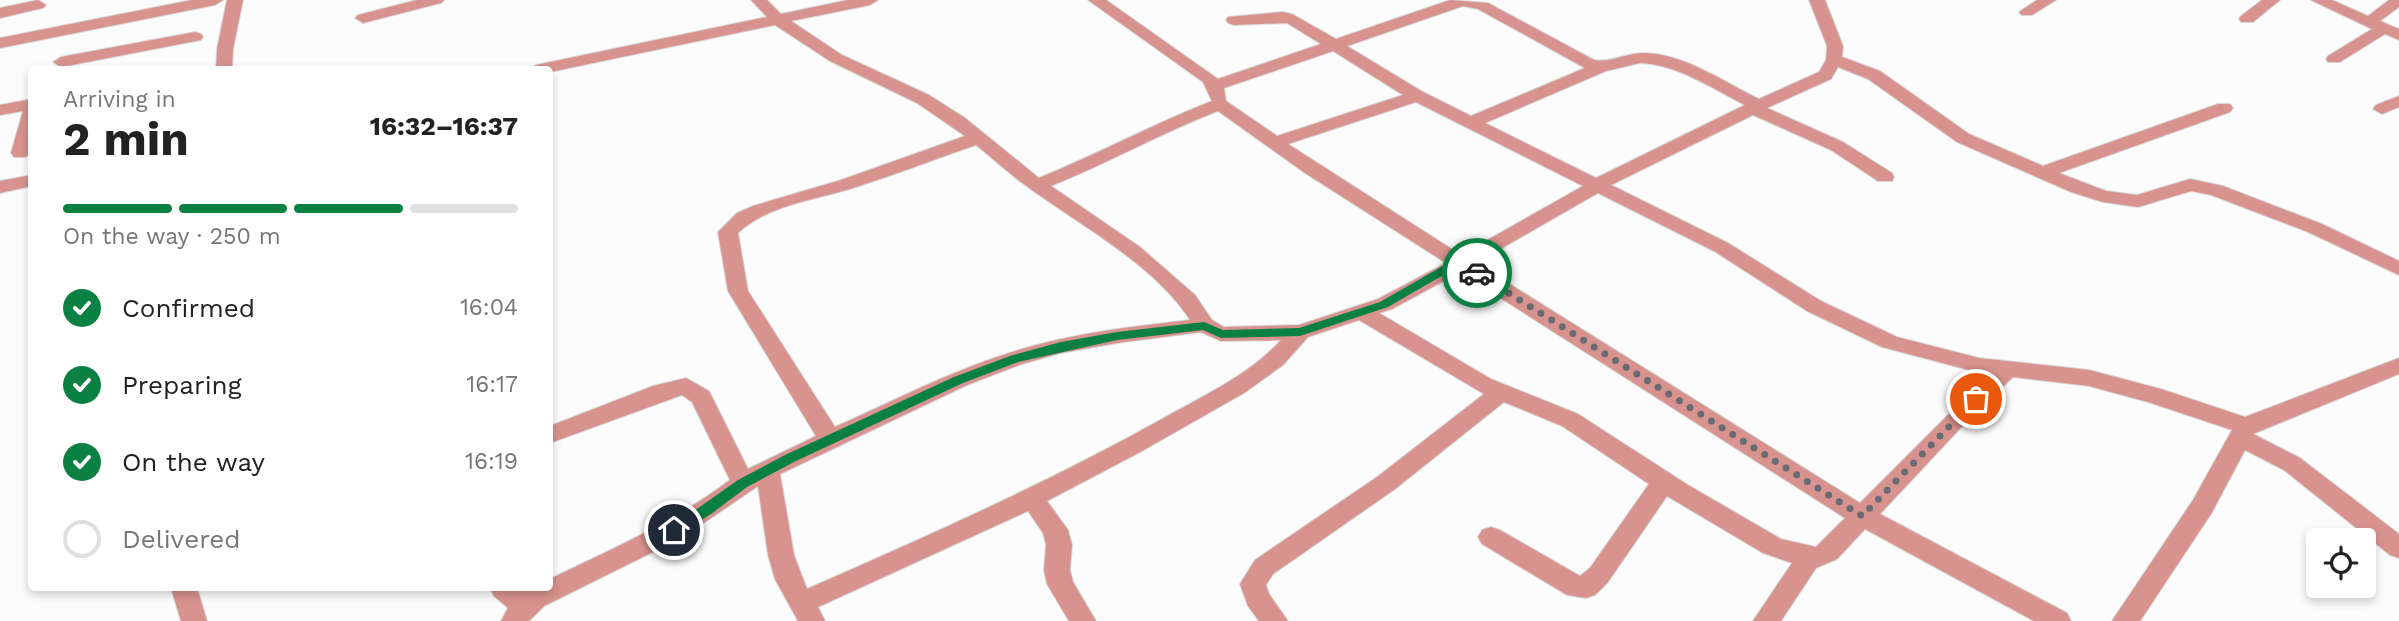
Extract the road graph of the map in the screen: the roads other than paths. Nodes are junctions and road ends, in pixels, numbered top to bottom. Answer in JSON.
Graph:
{"nodes":[{"id":1,"x":215,"y":0,"type":"edge"},
{"id":2,"x":235,"y":0,"type":"edge"},
{"id":3,"x":436,"y":0,"type":"edge"},
{"id":4,"x":759,"y":0,"type":"edge"},
{"id":5,"x":870,"y":0,"type":"edge"},
{"id":6,"x":1096,"y":0,"type":"edge"},
{"id":7,"x":1818,"y":0,"type":"edge"},
{"id":8,"x":2048,"y":0,"type":"edge"},
{"id":9,"x":2272,"y":0,"type":"edge"},
{"id":10,"x":2319,"y":0,"type":"edge"},
{"id":11,"x":2399,"y":0,"type":"edge"},
{"id":12,"x":38,"y":5,"type":"dead end"},
{"id":13,"x":2027,"y":12,"type":"dead end"},
{"id":14,"x":0,"y":13,"type":"edge"},
{"id":15,"x":363,"y":18,"type":"dead end"},
{"id":16,"x":2247,"y":19,"type":"dead end"},
{"id":17,"x":778,"y":20,"type":"junction"},
{"id":18,"x":1234,"y":20,"type":"dead end"},
{"id":19,"x":78,"y":27,"type":"junction"},
{"id":20,"x":2384,"y":28,"type":"edge"},
{"id":21,"x":195,"y":37,"type":"dead end"},
{"id":22,"x":0,"y":43,"type":"edge"},
{"id":23,"x":1335,"y":47,"type":"junction"},
{"id":24,"x":2333,"y":59,"type":"dead end"},
{"id":25,"x":1834,"y":60,"type":"junction"},
{"id":26,"x":60,"y":66,"type":"edge"},
{"id":27,"x":221,"y":66,"type":"edge"},
{"id":28,"x":553,"y":66,"type":"edge"},
{"id":29,"x":1601,"y":67,"type":"junction"},
{"id":30,"x":1218,"y":95,"type":"junction"},
{"id":31,"x":1417,"y":96,"type":"junction"},
{"id":32,"x":2399,"y":101,"type":"edge"},
{"id":33,"x":28,"y":106,"type":"edge"},
{"id":34,"x":1756,"y":106,"type":"junction"},
{"id":35,"x":2224,"y":108,"type":"dead end"},
{"id":36,"x":2382,"y":109,"type":"dead end"},
{"id":37,"x":0,"y":110,"type":"edge"},
{"id":38,"x":28,"y":122,"type":"edge"},
{"id":39,"x":1470,"y":123,"type":"junction"},
{"id":40,"x":977,"y":138,"type":"junction"},
{"id":41,"x":1274,"y":143,"type":"junction"},
{"id":42,"x":20,"y":153,"type":"dead end"},
{"id":43,"x":2041,"y":173,"type":"junction"},
{"id":44,"x":1885,"y":177,"type":"dead end"},
{"id":45,"x":28,"y":181,"type":"edge"},
{"id":46,"x":1037,"y":185,"type":"junction"},
{"id":47,"x":0,"y":187,"type":"edge"},
{"id":48,"x":1595,"y":187,"type":"junction"},
{"id":49,"x":1459,"y":262,"type":"junction"},
{"id":50,"x":2399,"y":269,"type":"edge"},
{"id":51,"x":1362,"y":312,"type":"junction"},
{"id":52,"x":1204,"y":326,"type":"junction"},
{"id":53,"x":1300,"y":332,"type":"junction"},
{"id":54,"x":2008,"y":369,"type":"junction"},
{"id":55,"x":2397,"y":369,"type":"edge"},
{"id":56,"x":1501,"y":393,"type":"junction"},
{"id":57,"x":2243,"y":432,"type":"junction"},
{"id":58,"x":553,"y":434,"type":"edge"},
{"id":59,"x":830,"y":439,"type":"junction"},
{"id":60,"x":767,"y":470,"type":"junction"},
{"id":61,"x":1664,"y":482,"type":"junction"},
{"id":62,"x":743,"y":483,"type":"junction"},
{"id":63,"x":1032,"y":499,"type":"junction"},
{"id":64,"x":1862,"y":516,"type":"junction"},
{"id":65,"x":1491,"y":537,"type":"dead end"},
{"id":66,"x":2399,"y":548,"type":"edge"},
{"id":67,"x":1809,"y":558,"type":"junction"},
{"id":68,"x":185,"y":591,"type":"edge"},
{"id":69,"x":505,"y":591,"type":"edge"},
{"id":70,"x":806,"y":612,"type":"edge"},
{"id":71,"x":519,"y":613,"type":"edge"},
{"id":72,"x":194,"y":621,"type":"edge"},
{"id":73,"x":1083,"y":621,"type":"edge"},
{"id":74,"x":1275,"y":621,"type":"edge"},
{"id":75,"x":1766,"y":621,"type":"edge"},
{"id":76,"x":2059,"y":621,"type":"edge"},
{"id":77,"x":2125,"y":621,"type":"edge"}],
"edges":[{"from":1,"to":19,"type":"street"},
{"from":2,"to":27,"type":"street"},
{"from":3,"to":15,"type":"street"},
{"from":4,"to":17,"type":"street"},
{"from":5,"to":17,"type":"street"},
{"from":6,"to":30,"type":"street"},
{"from":7,"to":25,"type":"street"},
{"from":8,"to":13,"type":"street"},
{"from":9,"to":16,"type":"street"},
{"from":10,"to":20,"type":"street"},
{"from":11,"to":20,"type":"street"},
{"from":12,"to":14,"type":"street"},
{"from":17,"to":28,"type":"street"},
{"from":17,"to":40,"type":"street"},
{"from":18,"to":23,"type":"street"},
{"from":19,"to":22,"type":"street"},
{"from":19,"to":26,"type":"street"},
{"from":20,"to":24,"type":"street"},
{"from":21,"to":26,"type":"street"},
{"from":23,"to":29,"type":"street"},
{"from":23,"to":30,"type":"street"},
{"from":23,"to":31,"type":"street"},
{"from":25,"to":34,"type":"street"},
{"from":25,"to":43,"type":"street"},
{"from":29,"to":34,"type":"street"},
{"from":29,"to":39,"type":"street"},
{"from":30,"to":41,"type":"street"},
{"from":30,"to":46,"type":"street"},
{"from":31,"to":39,"type":"street"},
{"from":31,"to":41,"type":"street"},
{"from":32,"to":36,"type":"street"},
{"from":33,"to":37,"type":"street"},
{"from":34,"to":44,"type":"street"},
{"from":34,"to":48,"type":"street"},
{"from":35,"to":43,"type":"street"},
{"from":38,"to":42,"type":"street"},
{"from":39,"to":48,"type":"street"},
{"from":40,"to":46,"type":"street"},
{"from":40,"to":59,"type":"street"},
{"from":41,"to":49,"type":"street"},
{"from":43,"to":50,"type":"street"},
{"from":45,"to":47,"type":"street"},
{"from":46,"to":52,"type":"street"},
{"from":48,"to":49,"type":"street"},
{"from":48,"to":54,"type":"street"},
{"from":49,"to":51,"type":"street"},
{"from":49,"to":64,"type":"street"},
{"from":51,"to":53,"type":"street"},
{"from":51,"to":56,"type":"street"},
{"from":52,"to":53,"type":"street"},
{"from":52,"to":59,"type":"street"},
{"from":53,"to":63,"type":"street"},
{"from":54,"to":57,"type":"street"},
{"from":54,"to":64,"type":"street"},
{"from":55,"to":57,"type":"street"},
{"from":56,"to":61,"type":"street"},
{"from":56,"to":74,"type":"street"},
{"from":57,"to":66,"type":"street"},
{"from":57,"to":77,"type":"street"},
{"from":58,"to":62,"type":"street"},
{"from":59,"to":60,"type":"street"},
{"from":60,"to":62,"type":"street"},
{"from":60,"to":70,"type":"street"},
{"from":61,"to":65,"type":"street"},
{"from":61,"to":67,"type":"street"},
{"from":62,"to":71,"type":"street"},
{"from":63,"to":70,"type":"street"},
{"from":63,"to":73,"type":"street"},
{"from":64,"to":67,"type":"street"},
{"from":64,"to":76,"type":"street"},
{"from":67,"to":75,"type":"street"},
{"from":68,"to":72,"type":"street"},
{"from":69,"to":71,"type":"street"}]}
